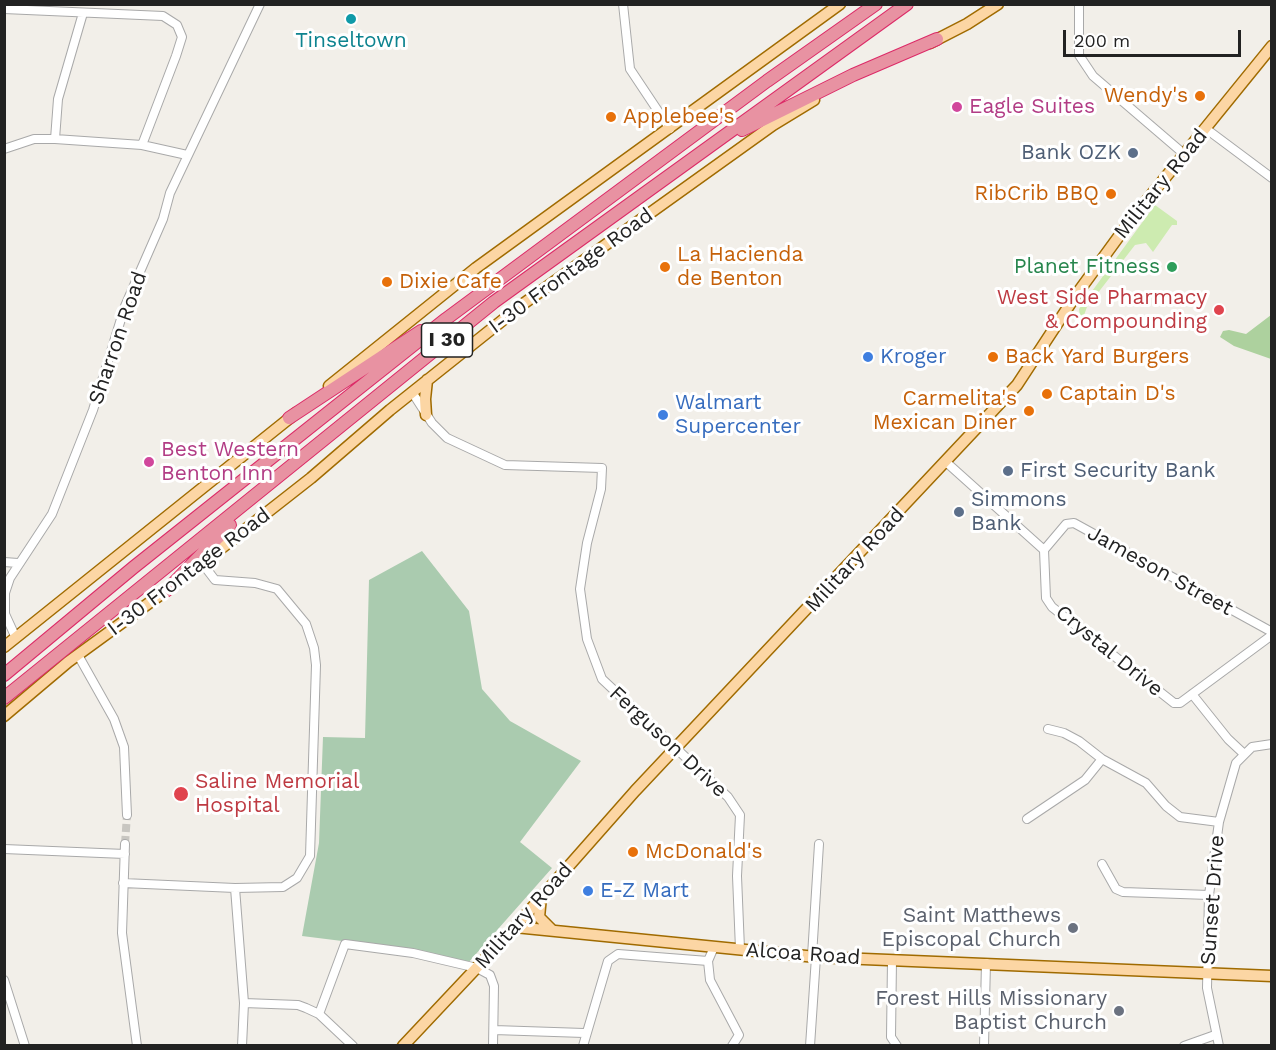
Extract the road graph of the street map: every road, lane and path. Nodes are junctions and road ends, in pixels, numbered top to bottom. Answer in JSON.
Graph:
{"nodes":[{"id":1,"x":260,"y":4,"type":"edge"},
{"id":2,"x":623,"y":4,"type":"edge"},
{"id":3,"x":840,"y":4,"type":"edge"},
{"id":4,"x":876,"y":4,"type":"edge"},
{"id":5,"x":907,"y":4,"type":"edge"},
{"id":6,"x":998,"y":4,"type":"edge"},
{"id":7,"x":1079,"y":4,"type":"edge"},
{"id":8,"x":4,"y":9,"type":"edge"},
{"id":9,"x":83,"y":14,"type":"junction"},
{"id":10,"x":937,"y":39,"type":"junction"},
{"id":11,"x":1272,"y":46,"type":"edge"},
{"id":12,"x":1205,"y":128,"type":"junction"},
{"id":13,"x":670,"y":129,"type":"junction"},
{"id":14,"x":55,"y":139,"type":"junction"},
{"id":15,"x":142,"y":145,"type":"junction"},
{"id":16,"x":709,"y":147,"type":"junction"},
{"id":17,"x":4,"y":149,"type":"edge"},
{"id":18,"x":1184,"y":154,"type":"junction"},
{"id":19,"x":187,"y":155,"type":"junction"},
{"id":20,"x":1272,"y":178,"type":"edge"},
{"id":21,"x":446,"y":319,"type":"junction"},
{"id":22,"x":428,"y":380,"type":"junction"},
{"id":23,"x":412,"y":392,"type":"junction"},
{"id":24,"x":426,"y":415,"type":"junction"},
{"id":25,"x":289,"y":418,"type":"junction"},
{"id":26,"x":946,"y":462,"type":"junction"},
{"id":27,"x":264,"y":489,"type":"junction"},
{"id":28,"x":1044,"y":550,"type":"junction"},
{"id":29,"x":4,"y":562,"type":"edge"},
{"id":30,"x":18,"y":563,"type":"junction"},
{"id":31,"x":202,"y":563,"type":"junction"},
{"id":32,"x":166,"y":591,"type":"junction"},
{"id":33,"x":1272,"y":634,"type":"edge"},
{"id":34,"x":16,"y":638,"type":"junction"},
{"id":35,"x":4,"y":647,"type":"edge"},
{"id":36,"x":78,"y":655,"type":"junction"},
{"id":37,"x":4,"y":675,"type":"edge"},
{"id":38,"x":1192,"y":694,"type":"junction"},
{"id":39,"x":4,"y":698,"type":"edge"},
{"id":40,"x":4,"y":716,"type":"edge"},
{"id":41,"x":1048,"y":729,"type":"dead end"},
{"id":42,"x":1272,"y":744,"type":"edge"},
{"id":43,"x":675,"y":749,"type":"junction"},
{"id":44,"x":1243,"y":753,"type":"junction"},
{"id":45,"x":1102,"y":759,"type":"junction"},
{"id":46,"x":127,"y":815,"type":"tunnel mouth"},
{"id":47,"x":1027,"y":819,"type":"dead end"},
{"id":48,"x":1219,"y":822,"type":"junction"},
{"id":49,"x":125,"y":844,"type":"tunnel mouth"},
{"id":50,"x":819,"y":844,"type":"dead end"},
{"id":51,"x":4,"y":849,"type":"edge"},
{"id":52,"x":125,"y":854,"type":"junction"},
{"id":53,"x":1102,"y":864,"type":"dead end"},
{"id":54,"x":123,"y":884,"type":"junction"},
{"id":55,"x":235,"y":888,"type":"junction"},
{"id":56,"x":1209,"y":895,"type":"junction"},
{"id":57,"x":541,"y":897,"type":"junction"},
{"id":58,"x":515,"y":927,"type":"junction"},
{"id":59,"x":552,"y":930,"type":"junction"},
{"id":60,"x":714,"y":947,"type":"junction"},
{"id":61,"x":740,"y":949,"type":"junction"},
{"id":62,"x":814,"y":957,"type":"junction"},
{"id":63,"x":892,"y":960,"type":"junction"},
{"id":64,"x":708,"y":961,"type":"junction"},
{"id":65,"x":986,"y":963,"type":"junction"},
{"id":66,"x":477,"y":968,"type":"junction"},
{"id":67,"x":1208,"y":974,"type":"junction"},
{"id":68,"x":1272,"y":976,"type":"edge"},
{"id":69,"x":4,"y":980,"type":"edge"},
{"id":70,"x":244,"y":1003,"type":"junction"},
{"id":71,"x":319,"y":1014,"type":"junction"},
{"id":72,"x":494,"y":1030,"type":"junction"},
{"id":73,"x":584,"y":1033,"type":"junction"},
{"id":74,"x":1215,"y":1035,"type":"junction"},
{"id":75,"x":895,"y":1044,"type":"edge"},
{"id":76,"x":25,"y":1046,"type":"edge"},
{"id":77,"x":137,"y":1046,"type":"edge"},
{"id":78,"x":242,"y":1046,"type":"edge"},
{"id":79,"x":353,"y":1046,"type":"edge"},
{"id":80,"x":403,"y":1046,"type":"edge"},
{"id":81,"x":493,"y":1046,"type":"edge"},
{"id":82,"x":583,"y":1046,"type":"edge"},
{"id":83,"x":732,"y":1046,"type":"edge"},
{"id":84,"x":810,"y":1046,"type":"edge"},
{"id":85,"x":984,"y":1046,"type":"edge"},
{"id":86,"x":1184,"y":1046,"type":"edge"},
{"id":87,"x":1219,"y":1046,"type":"edge"}],
"edges":[{"from":1,"to":19,"type":"street","name":"Sharron Road"},
{"from":2,"to":13,"type":"street"},
{"from":3,"to":13,"type":"main road"},
{"from":4,"to":21,"type":"highway","number":"I 30"},
{"from":5,"to":16,"type":"highway","number":"I 30"},
{"from":6,"to":10,"type":"main road","name":"I-30 Frontage Road"},
{"from":7,"to":18,"type":"street"},
{"from":8,"to":9,"type":"street"},
{"from":9,"to":14,"type":"street"},
{"from":9,"to":15,"type":"street"},
{"from":10,"to":16,"type":"highway"},
{"from":10,"to":22,"type":"main road","name":"I-30 Frontage Road"},
{"from":11,"to":12,"type":"main road","name":"Military Road"},
{"from":12,"to":18,"type":"main road","name":"Military Road"},
{"from":12,"to":20,"type":"street"},
{"from":13,"to":25,"type":"main road"},
{"from":14,"to":15,"type":"street"},
{"from":14,"to":17,"type":"street"},
{"from":15,"to":19,"type":"street"},
{"from":16,"to":27,"type":"highway","number":"I 30"},
{"from":18,"to":26,"type":"main road","name":"Military Road"},
{"from":19,"to":30,"type":"street","name":"Sharron Road"},
{"from":21,"to":25,"type":"highway"},
{"from":21,"to":37,"type":"highway","number":"I 30"},
{"from":22,"to":23,"type":"main road","name":"I-30 Frontage Road"},
{"from":22,"to":24,"type":"main road"},
{"from":23,"to":24,"type":"street","name":"Ferguson Drive"},
{"from":23,"to":31,"type":"main road","name":"I-30 Frontage Road"},
{"from":24,"to":43,"type":"street","name":"Ferguson Drive"},
{"from":25,"to":34,"type":"main road"},
{"from":26,"to":28,"type":"street"},
{"from":26,"to":43,"type":"main road","name":"Military Road"},
{"from":27,"to":32,"type":"highway"},
{"from":27,"to":39,"type":"highway","number":"I 30"},
{"from":28,"to":33,"type":"street","name":"Jameson Street"},
{"from":28,"to":38,"type":"street","name":"Crystal Drive"},
{"from":29,"to":30,"type":"street"},
{"from":30,"to":34,"type":"street","name":"Sharron Road"},
{"from":31,"to":32,"type":"main road","name":"I-30 Frontage Road"},
{"from":31,"to":55,"type":"street"},
{"from":32,"to":36,"type":"main road","name":"I-30 Frontage Road"},
{"from":33,"to":38,"type":"street","name":"Crystal Drive"},
{"from":34,"to":35,"type":"main road"},
{"from":36,"to":40,"type":"main road","name":"I-30 Frontage Road"},
{"from":36,"to":46,"type":"street"},
{"from":38,"to":44,"type":"street"},
{"from":41,"to":45,"type":"street"},
{"from":42,"to":44,"type":"street"},
{"from":43,"to":57,"type":"main road","name":"Military Road"},
{"from":43,"to":61,"type":"street","name":"Ferguson Drive"},
{"from":44,"to":48,"type":"street","name":"Sunset Drive"},
{"from":45,"to":47,"type":"street"},
{"from":45,"to":48,"type":"street"},
{"from":48,"to":56,"type":"street","name":"Sunset Drive"},
{"from":49,"to":52,"type":"street"},
{"from":50,"to":62,"type":"street"},
{"from":51,"to":52,"type":"street"},
{"from":52,"to":54,"type":"street"},
{"from":53,"to":56,"type":"street"},
{"from":54,"to":55,"type":"street"},
{"from":54,"to":77,"type":"street"},
{"from":55,"to":70,"type":"street"},
{"from":56,"to":67,"type":"street","name":"Sunset Drive"},
{"from":57,"to":58,"type":"main road","name":"Military Road"},
{"from":57,"to":59,"type":"main road"},
{"from":58,"to":59,"type":"main road","name":"Alcoa Road"},
{"from":58,"to":66,"type":"main road","name":"Military Road"},
{"from":59,"to":60,"type":"main road","name":"Alcoa Road"},
{"from":60,"to":61,"type":"main road","name":"Alcoa Road"},
{"from":60,"to":64,"type":"street"},
{"from":61,"to":62,"type":"main road","name":"Alcoa Road"},
{"from":62,"to":63,"type":"main road","name":"Alcoa Road"},
{"from":62,"to":84,"type":"street"},
{"from":63,"to":65,"type":"main road","name":"Alcoa Road"},
{"from":63,"to":75,"type":"street"},
{"from":64,"to":73,"type":"street"},
{"from":64,"to":83,"type":"street"},
{"from":65,"to":67,"type":"main road","name":"Alcoa Road"},
{"from":65,"to":85,"type":"street"},
{"from":66,"to":71,"type":"street"},
{"from":66,"to":72,"type":"street"},
{"from":66,"to":80,"type":"main road","name":"Military Road"},
{"from":67,"to":68,"type":"main road","name":"Alcoa Road"},
{"from":67,"to":74,"type":"street","name":"Sunset Drive"},
{"from":69,"to":76,"type":"street"},
{"from":70,"to":71,"type":"street"},
{"from":70,"to":78,"type":"street"},
{"from":71,"to":79,"type":"street"},
{"from":72,"to":73,"type":"street"},
{"from":72,"to":81,"type":"street"},
{"from":73,"to":82,"type":"street"},
{"from":74,"to":86,"type":"street"},
{"from":74,"to":87,"type":"street","name":"Sunset Drive"}]}
